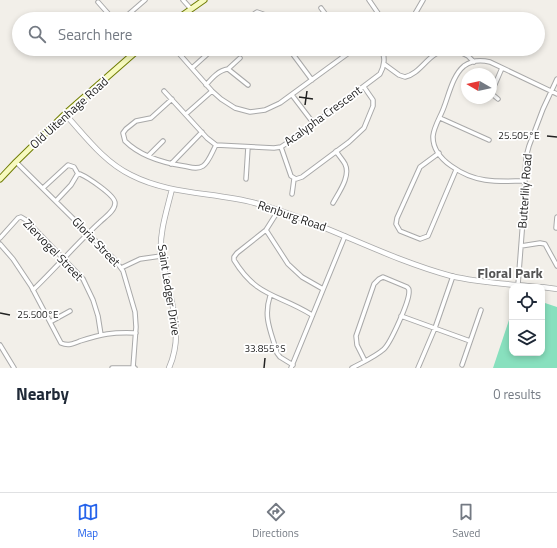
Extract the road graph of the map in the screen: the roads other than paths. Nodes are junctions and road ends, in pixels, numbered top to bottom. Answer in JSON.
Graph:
{"nodes":[{"id":1,"x":146,"y":0,"type":"edge"},
{"id":2,"x":183,"y":0,"type":"edge"},
{"id":3,"x":204,"y":0,"type":"edge"},
{"id":4,"x":368,"y":0,"type":"edge"},
{"id":5,"x":424,"y":0,"type":"edge"},
{"id":6,"x":98,"y":2,"type":"dead end"},
{"id":7,"x":321,"y":8,"type":"dead end"},
{"id":8,"x":190,"y":9,"type":"junction"},
{"id":9,"x":107,"y":12,"type":"edge"},
{"id":10,"x":131,"y":12,"type":"edge"},
{"id":11,"x":186,"y":12,"type":"edge"},
{"id":12,"x":324,"y":12,"type":"edge"},
{"id":13,"x":377,"y":12,"type":"edge"},
{"id":14,"x":416,"y":12,"type":"edge"},
{"id":15,"x":131,"y":56,"type":"edge"},
{"id":16,"x":181,"y":56,"type":"edge"},
{"id":17,"x":205,"y":56,"type":"edge"},
{"id":18,"x":294,"y":56,"type":"edge"},
{"id":19,"x":343,"y":56,"type":"edge"},
{"id":20,"x":383,"y":56,"type":"edge"},
{"id":21,"x":432,"y":56,"type":"edge"},
{"id":22,"x":468,"y":56,"type":"edge"},
{"id":23,"x":240,"y":58,"type":"dead end"},
{"id":24,"x":474,"y":62,"type":"junction"},
{"id":25,"x":384,"y":64,"type":"junction"},
{"id":26,"x":192,"y":68,"type":"junction"},
{"id":27,"x":502,"y":68,"type":"junction"},
{"id":28,"x":228,"y":69,"type":"junction"},
{"id":29,"x":557,"y":79,"type":"edge"},
{"id":30,"x":312,"y":80,"type":"junction"},
{"id":31,"x":206,"y":85,"type":"junction"},
{"id":32,"x":248,"y":85,"type":"dead end"},
{"id":33,"x":364,"y":87,"type":"junction"},
{"id":34,"x":164,"y":91,"type":"dead end"},
{"id":35,"x":212,"y":91,"type":"junction"},
{"id":36,"x":551,"y":91,"type":"junction"},
{"id":37,"x":557,"y":94,"type":"edge"},
{"id":38,"x":292,"y":95,"type":"junction"},
{"id":39,"x":172,"y":99,"type":"junction"},
{"id":40,"x":498,"y":99,"type":"dead end"},
{"id":41,"x":65,"y":114,"type":"junction"},
{"id":42,"x":186,"y":114,"type":"junction"},
{"id":43,"x":440,"y":118,"type":"junction"},
{"id":44,"x":314,"y":124,"type":"junction"},
{"id":45,"x":202,"y":132,"type":"junction"},
{"id":46,"x":489,"y":140,"type":"dead end"},
{"id":47,"x":162,"y":141,"type":"dead end"},
{"id":48,"x":216,"y":145,"type":"junction"},
{"id":49,"x":248,"y":147,"type":"junction"},
{"id":50,"x":281,"y":147,"type":"junction"},
{"id":51,"x":336,"y":152,"type":"junction"},
{"id":52,"x":439,"y":153,"type":"junction"},
{"id":53,"x":148,"y":156,"type":"junction"},
{"id":54,"x":16,"y":162,"type":"junction"},
{"id":55,"x":171,"y":164,"type":"junction"},
{"id":56,"x":456,"y":170,"type":"junction"},
{"id":57,"x":78,"y":174,"type":"junction"},
{"id":58,"x":0,"y":179,"type":"edge"},
{"id":59,"x":246,"y":179,"type":"dead end"},
{"id":60,"x":294,"y":179,"type":"junction"},
{"id":61,"x":525,"y":181,"type":"junction"},
{"id":62,"x":43,"y":188,"type":"junction"},
{"id":63,"x":172,"y":189,"type":"junction"},
{"id":64,"x":292,"y":194,"type":"dead end"},
{"id":65,"x":56,"y":201,"type":"junction"},
{"id":66,"x":333,"y":203,"type":"dead end"},
{"id":67,"x":278,"y":210,"type":"junction"},
{"id":68,"x":557,"y":217,"type":"edge"},
{"id":69,"x":556,"y":228,"type":"dead end"},
{"id":70,"x":266,"y":230,"type":"junction"},
{"id":71,"x":88,"y":233,"type":"junction"},
{"id":72,"x":345,"y":236,"type":"junction"},
{"id":73,"x":0,"y":238,"type":"edge"},
{"id":74,"x":0,"y":244,"type":"edge"},
{"id":75,"x":521,"y":246,"type":"junction"},
{"id":76,"x":161,"y":256,"type":"junction"},
{"id":77,"x":63,"y":258,"type":"junction"},
{"id":78,"x":557,"y":266,"type":"edge"},
{"id":79,"x":121,"y":268,"type":"junction"},
{"id":80,"x":453,"y":276,"type":"junction"},
{"id":81,"x":509,"y":284,"type":"edge"},
{"id":82,"x":518,"y":284,"type":"edge"},
{"id":83,"x":545,"y":287,"type":"edge"},
{"id":84,"x":323,"y":289,"type":"junction"},
{"id":85,"x":557,"y":289,"type":"edge"},
{"id":86,"x":33,"y":290,"type":"junction"},
{"id":87,"x":270,"y":296,"type":"junction"},
{"id":88,"x":482,"y":310,"type":"dead end"},
{"id":89,"x":70,"y":311,"type":"dead end"},
{"id":90,"x":312,"y":315,"type":"junction"},
{"id":91,"x":401,"y":316,"type":"junction"},
{"id":92,"x":50,"y":322,"type":"junction"},
{"id":93,"x":435,"y":328,"type":"junction"},
{"id":94,"x":136,"y":333,"type":"junction"},
{"id":95,"x":101,"y":335,"type":"junction"},
{"id":96,"x":470,"y":341,"type":"junction"},
{"id":97,"x":0,"y":345,"type":"edge"},
{"id":98,"x":365,"y":361,"type":"junction"},
{"id":99,"x":462,"y":365,"type":"dead end"},
{"id":100,"x":292,"y":366,"type":"edge"},
{"id":101,"x":14,"y":368,"type":"edge"},
{"id":102,"x":112,"y":368,"type":"edge"},
{"id":103,"x":134,"y":368,"type":"edge"},
{"id":104,"x":170,"y":368,"type":"edge"},
{"id":105,"x":352,"y":368,"type":"edge"},
{"id":106,"x":418,"y":368,"type":"edge"}],
"edges":[{"from":1,"to":10,"type":"street"},
{"from":2,"to":8,"type":"street"},
{"from":3,"to":8,"type":"main road"},
{"from":4,"to":13,"type":"street"},
{"from":5,"to":14,"type":"street"},
{"from":6,"to":9,"type":"street"},
{"from":7,"to":12,"type":"street"},
{"from":8,"to":11,"type":"main road"},
{"from":15,"to":41,"type":"main road","name":"Old Uitenhage Road"},
{"from":16,"to":26,"type":"street"},
{"from":17,"to":26,"type":"street"},
{"from":18,"to":30,"type":"street"},
{"from":19,"to":30,"type":"street"},
{"from":20,"to":25,"type":"street"},
{"from":21,"to":25,"type":"street"},
{"from":22,"to":24,"type":"street"},
{"from":23,"to":28,"type":"street"},
{"from":24,"to":27,"type":"street"},
{"from":24,"to":43,"type":"street"},
{"from":25,"to":33,"type":"street","name":"Acalypha Crescent"},
{"from":26,"to":31,"type":"street"},
{"from":27,"to":36,"type":"street"},
{"from":27,"to":40,"type":"street"},
{"from":28,"to":31,"type":"street"},
{"from":28,"to":32,"type":"street"},
{"from":29,"to":36,"type":"street","name":"Butterlily Road"},
{"from":30,"to":38,"type":"street"},
{"from":31,"to":35,"type":"street"},
{"from":33,"to":44,"type":"street","name":"Acalypha Crescent"},
{"from":33,"to":51,"type":"street"},
{"from":34,"to":39,"type":"street"},
{"from":35,"to":38,"type":"street"},
{"from":35,"to":42,"type":"street"},
{"from":36,"to":37,"type":"street"},
{"from":36,"to":61,"type":"street","name":"Butterlily Road"},
{"from":38,"to":44,"type":"street"},
{"from":39,"to":42,"type":"street"},
{"from":39,"to":53,"type":"street"},
{"from":41,"to":54,"type":"main road","name":"Old Uitenhage Road"},
{"from":41,"to":63,"type":"street","name":"Renburg Road"},
{"from":42,"to":45,"type":"street"},
{"from":43,"to":46,"type":"street"},
{"from":43,"to":52,"type":"street"},
{"from":44,"to":50,"type":"street","name":"Acalypha Crescent"},
{"from":45,"to":48,"type":"street"},
{"from":45,"to":55,"type":"street"},
{"from":47,"to":53,"type":"street"},
{"from":48,"to":49,"type":"street","name":"Acalypha Crescent"},
{"from":48,"to":55,"type":"street"},
{"from":49,"to":50,"type":"street","name":"Acalypha Crescent"},
{"from":49,"to":59,"type":"street"},
{"from":50,"to":60,"type":"street"},
{"from":51,"to":60,"type":"street"},
{"from":51,"to":66,"type":"street"},
{"from":52,"to":56,"type":"street"},
{"from":52,"to":56,"type":"street"},
{"from":53,"to":55,"type":"street"},
{"from":54,"to":58,"type":"main road","name":"Old Uitenhage Road"},
{"from":54,"to":62,"type":"street","name":"Gloria Street"},
{"from":56,"to":61,"type":"street"},
{"from":57,"to":62,"type":"street"},
{"from":57,"to":65,"type":"street"},
{"from":57,"to":71,"type":"street"},
{"from":60,"to":64,"type":"street"},
{"from":61,"to":75,"type":"street","name":"Butterlily Road"},
{"from":62,"to":65,"type":"street","name":"Gloria Street"},
{"from":63,"to":67,"type":"street","name":"Renburg Road"},
{"from":63,"to":76,"type":"street","name":"Saint Ledger Drive"},
{"from":65,"to":71,"type":"street","name":"Gloria Street"},
{"from":67,"to":70,"type":"street"},
{"from":67,"to":72,"type":"street","name":"Renburg Road"},
{"from":68,"to":69,"type":"street"},
{"from":70,"to":84,"type":"street"},
{"from":70,"to":87,"type":"street"},
{"from":71,"to":77,"type":"street"},
{"from":71,"to":79,"type":"street","name":"Gloria Street"},
{"from":72,"to":80,"type":"street","name":"Renburg Road"},
{"from":72,"to":84,"type":"street"},
{"from":73,"to":77,"type":"street","name":"Ziervogel Street"},
{"from":74,"to":86,"type":"street"},
{"from":75,"to":78,"type":"street"},
{"from":75,"to":82,"type":"street","name":"Butterlily Road"},
{"from":76,"to":79,"type":"street"},
{"from":76,"to":104,"type":"street","name":"Saint Ledger Drive"},
{"from":77,"to":86,"type":"street"},
{"from":77,"to":95,"type":"street","name":"Ziervogel Street"},
{"from":79,"to":94,"type":"street","name":"Gloria Street"},
{"from":80,"to":81,"type":"street","name":"Renburg Road"},
{"from":80,"to":93,"type":"street"},
{"from":83,"to":85,"type":"street"},
{"from":84,"to":90,"type":"street"},
{"from":86,"to":92,"type":"street"},
{"from":87,"to":90,"type":"street"},
{"from":87,"to":100,"type":"street"},
{"from":88,"to":96,"type":"street"},
{"from":89,"to":92,"type":"street"},
{"from":90,"to":100,"type":"street"},
{"from":91,"to":93,"type":"street"},
{"from":91,"to":98,"type":"street"},
{"from":91,"to":98,"type":"street"},
{"from":92,"to":95,"type":"street"},
{"from":93,"to":96,"type":"street"},
{"from":93,"to":106,"type":"street"},
{"from":94,"to":95,"type":"street"},
{"from":94,"to":103,"type":"street","name":"Gloria Street"},
{"from":96,"to":99,"type":"street"},
{"from":97,"to":101,"type":"street"},
{"from":98,"to":105,"type":"street"},
{"from":102,"to":103,"type":"street"}]}
